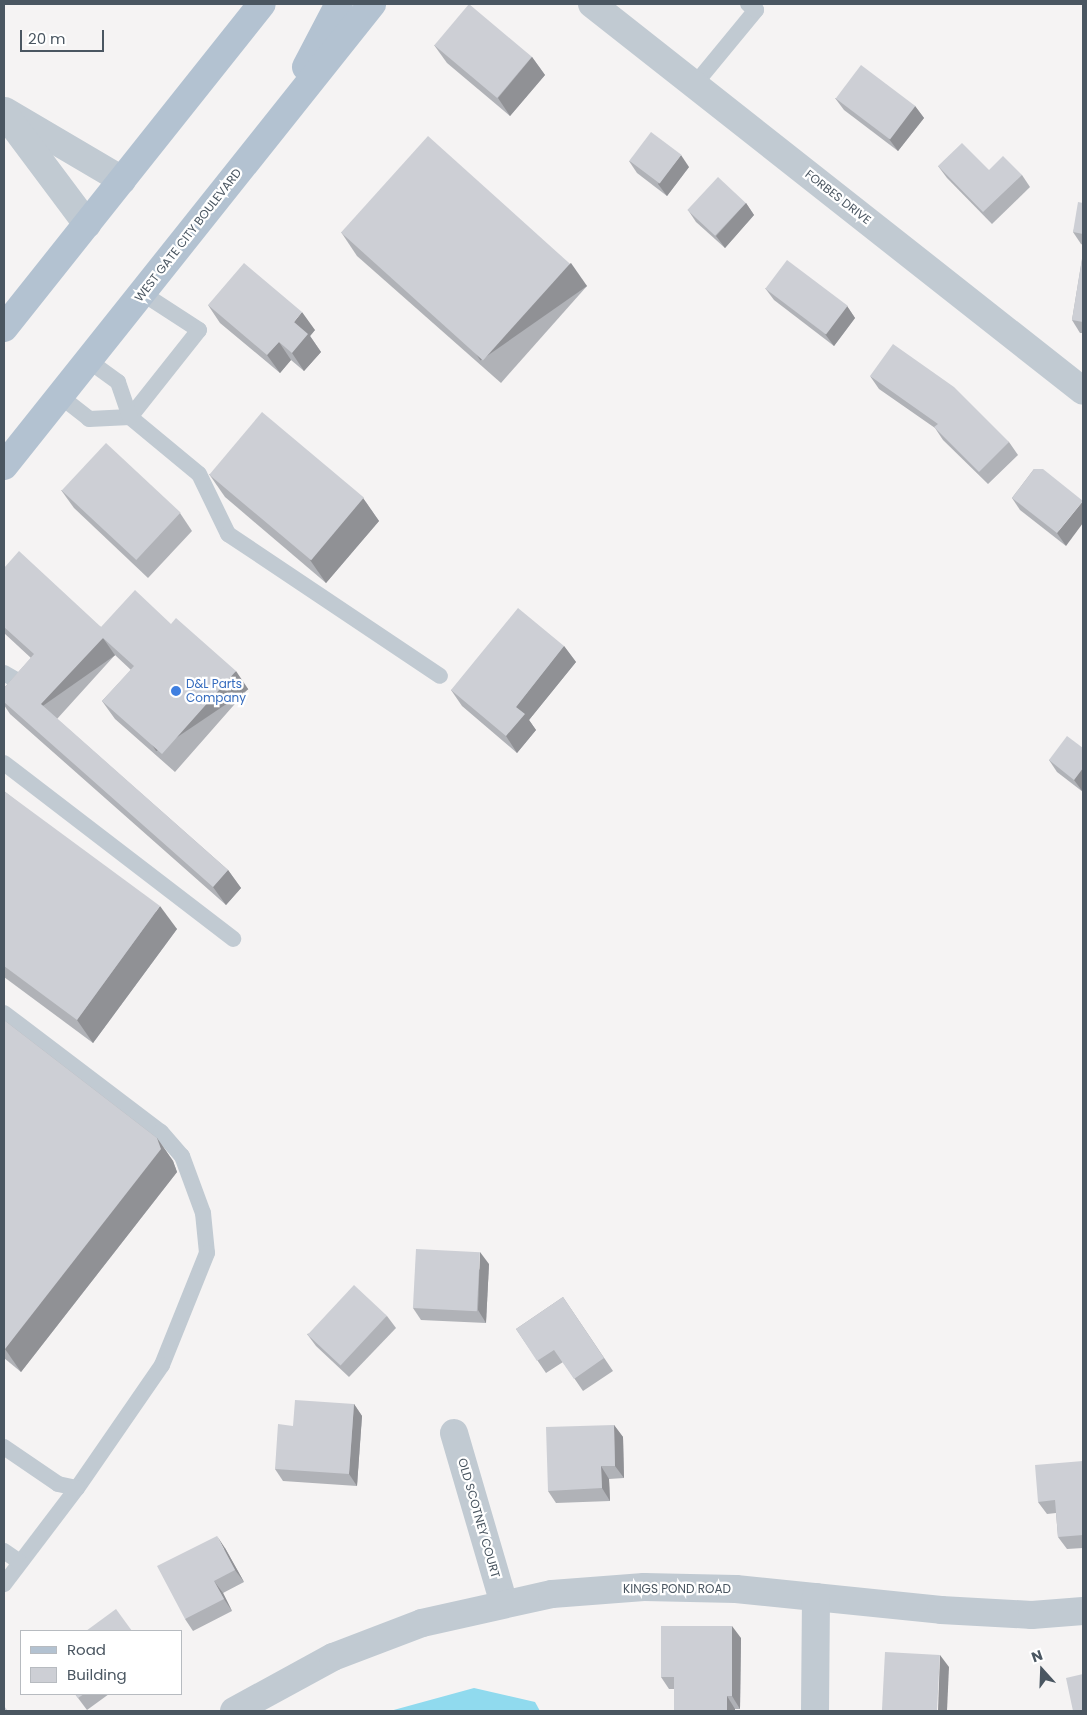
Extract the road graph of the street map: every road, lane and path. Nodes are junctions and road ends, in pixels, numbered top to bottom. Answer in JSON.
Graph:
{"nodes":[{"id":1,"x":262,"y":4,"type":"edge"},
{"id":2,"x":339,"y":4,"type":"edge"},
{"id":3,"x":372,"y":4,"type":"edge"},
{"id":4,"x":592,"y":4,"type":"edge"},
{"id":5,"x":748,"y":4,"type":"edge"},
{"id":6,"x":694,"y":84,"type":"junction"},
{"id":7,"x":4,"y":112,"type":"edge"},
{"id":8,"x":278,"y":121,"type":"junction"},
{"id":9,"x":122,"y":180,"type":"junction"},
{"id":10,"x":87,"y":224,"type":"junction"},
{"id":11,"x":142,"y":293,"type":"junction"},
{"id":12,"x":4,"y":328,"type":"edge"},
{"id":13,"x":88,"y":360,"type":"junction"},
{"id":14,"x":1083,"y":391,"type":"edge"},
{"id":15,"x":60,"y":396,"type":"junction"},
{"id":16,"x":130,"y":416,"type":"junction"},
{"id":17,"x":4,"y":466,"type":"edge"},
{"id":18,"x":4,"y":673,"type":"edge"},
{"id":19,"x":440,"y":676,"type":"dead end"},
{"id":20,"x":21,"y":682,"type":"edge"},
{"id":21,"x":4,"y":763,"type":"edge"},
{"id":22,"x":233,"y":939,"type":"dead end"},
{"id":23,"x":4,"y":1013,"type":"edge"},
{"id":24,"x":454,"y":1433,"type":"dead end"},
{"id":25,"x":4,"y":1447,"type":"edge"},
{"id":26,"x":77,"y":1488,"type":"junction"},
{"id":27,"x":4,"y":1551,"type":"edge"},
{"id":28,"x":20,"y":1562,"type":"junction"},
{"id":29,"x":4,"y":1584,"type":"edge"},
{"id":30,"x":816,"y":1597,"type":"junction"},
{"id":31,"x":504,"y":1604,"type":"junction"},
{"id":32,"x":1083,"y":1611,"type":"edge"},
{"id":33,"x":234,"y":1711,"type":"edge"},
{"id":34,"x":815,"y":1711,"type":"edge"}],
"edges":[{"from":1,"to":9,"type":"main road"},
{"from":2,"to":8,"type":"main road"},
{"from":3,"to":8,"type":"main road","name":"WEST GATE CITY BOULEVARD"},
{"from":4,"to":6,"type":"street","name":"FORBES DRIVE"},
{"from":5,"to":6,"type":"lane"},
{"from":6,"to":14,"type":"street","name":"FORBES DRIVE"},
{"from":7,"to":9,"type":"street"},
{"from":7,"to":10,"type":"street"},
{"from":8,"to":11,"type":"main road","name":"WEST GATE CITY BOULEVARD"},
{"from":9,"to":10,"type":"main road"},
{"from":10,"to":12,"type":"main road"},
{"from":11,"to":13,"type":"main road","name":"WEST GATE CITY BOULEVARD"},
{"from":11,"to":16,"type":"lane"},
{"from":13,"to":15,"type":"main road","name":"WEST GATE CITY BOULEVARD"},
{"from":13,"to":16,"type":"lane"},
{"from":15,"to":16,"type":"lane"},
{"from":15,"to":17,"type":"main road","name":"WEST GATE CITY BOULEVARD"},
{"from":16,"to":19,"type":"lane"},
{"from":18,"to":20,"type":"lane"},
{"from":21,"to":22,"type":"lane"},
{"from":23,"to":26,"type":"lane"},
{"from":24,"to":31,"type":"street","name":"OLD SCOTNEY COURT"},
{"from":25,"to":26,"type":"lane"},
{"from":26,"to":28,"type":"lane"},
{"from":27,"to":28,"type":"lane"},
{"from":28,"to":29,"type":"lane"},
{"from":30,"to":31,"type":"street","name":"KINGS POND ROAD"},
{"from":30,"to":32,"type":"street","name":"KINGS POND ROAD"},
{"from":30,"to":34,"type":"street"},
{"from":31,"to":33,"type":"street","name":"KINGS POND ROAD"}]}
